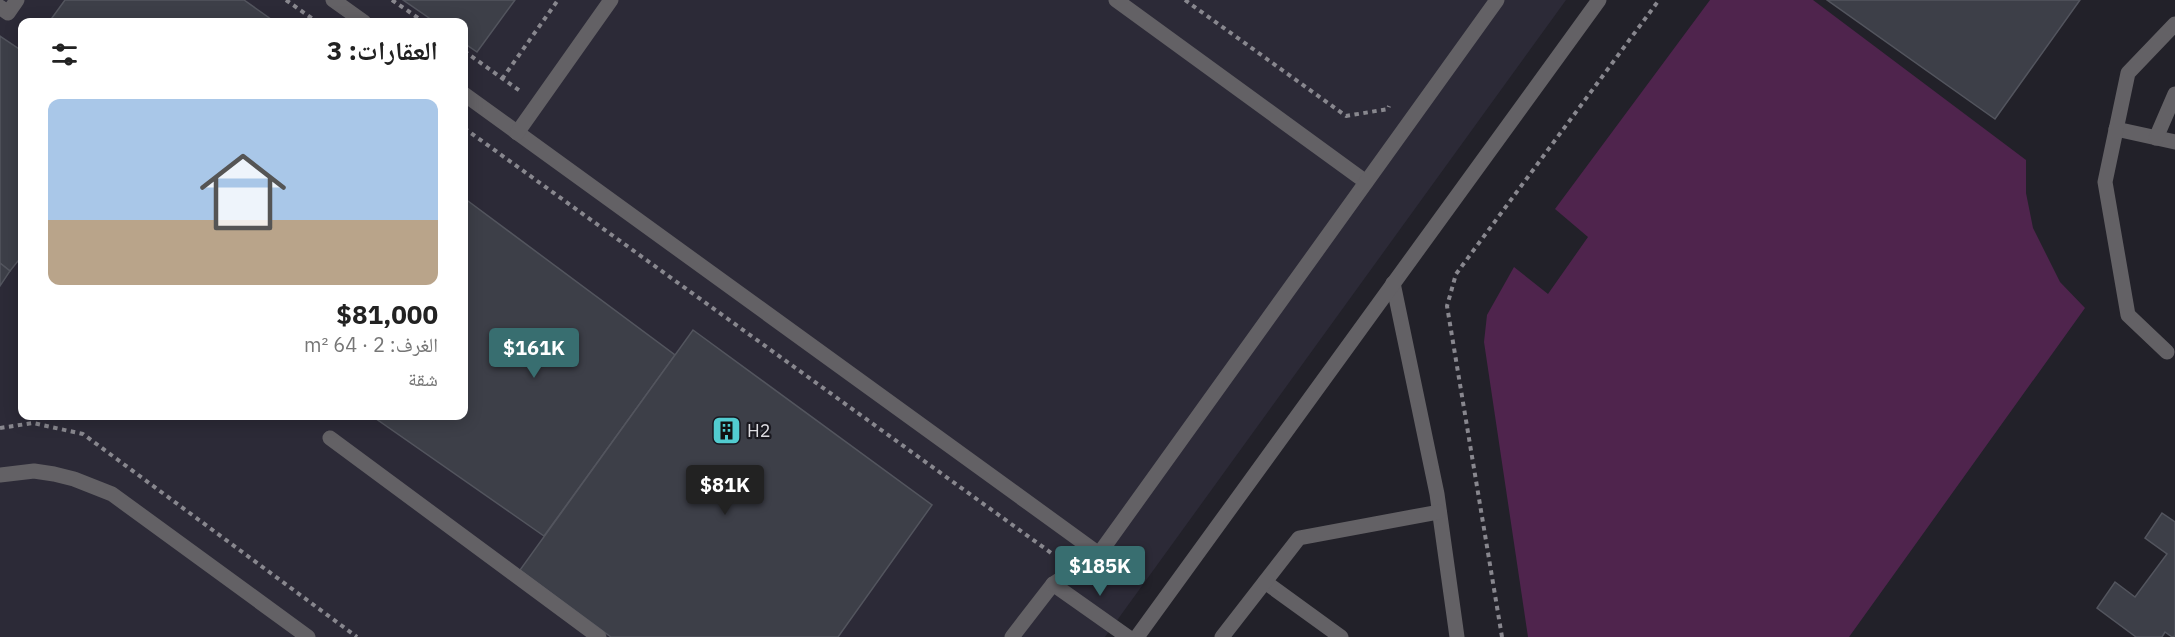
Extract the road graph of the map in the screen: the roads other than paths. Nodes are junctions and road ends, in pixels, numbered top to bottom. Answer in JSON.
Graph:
{"nodes":[{"id":1,"x":17,"y":0,"type":"edge"},
{"id":2,"x":333,"y":0,"type":"edge"},
{"id":3,"x":611,"y":0,"type":"edge"},
{"id":4,"x":1116,"y":0,"type":"edge"},
{"id":5,"x":1599,"y":0,"type":"edge"},
{"id":6,"x":1490,"y":3,"type":"edge"},
{"id":7,"x":0,"y":8,"type":"edge"},
{"id":8,"x":358,"y":18,"type":"edge"},
{"id":9,"x":2175,"y":24,"type":"edge"},
{"id":10,"x":2175,"y":94,"type":"edge"},
{"id":11,"x":468,"y":97,"type":"edge"},
{"id":12,"x":2116,"y":129,"type":"junction"},
{"id":13,"x":517,"y":133,"type":"junction"},
{"id":14,"x":2156,"y":138,"type":"junction"},
{"id":15,"x":2175,"y":142,"type":"edge"},
{"id":16,"x":1366,"y":182,"type":"junction"},
{"id":17,"x":1393,"y":283,"type":"junction"},
{"id":18,"x":2167,"y":352,"type":"dead end"},
{"id":19,"x":330,"y":438,"type":"dead end"},
{"id":20,"x":0,"y":475,"type":"edge"},
{"id":21,"x":1439,"y":512,"type":"junction"},
{"id":22,"x":1099,"y":554,"type":"junction"},
{"id":23,"x":1265,"y":582,"type":"junction"},
{"id":24,"x":1053,"y":584,"type":"junction"},
{"id":25,"x":308,"y":637,"type":"edge"},
{"id":26,"x":599,"y":637,"type":"edge"},
{"id":27,"x":1012,"y":637,"type":"edge"},
{"id":28,"x":1128,"y":637,"type":"edge"},
{"id":29,"x":1137,"y":637,"type":"edge"},
{"id":30,"x":1222,"y":637,"type":"edge"},
{"id":31,"x":1341,"y":637,"type":"edge"},
{"id":32,"x":1457,"y":637,"type":"edge"}],
"edges":[{"from":1,"to":7,"type":"street"},
{"from":2,"to":8,"type":"street"},
{"from":3,"to":13,"type":"street"},
{"from":4,"to":16,"type":"street"},
{"from":5,"to":17,"type":"street"},
{"from":6,"to":16,"type":"street"},
{"from":9,"to":12,"type":"street"},
{"from":10,"to":14,"type":"street"},
{"from":11,"to":13,"type":"street"},
{"from":12,"to":14,"type":"street"},
{"from":12,"to":18,"type":"street"},
{"from":13,"to":22,"type":"street"},
{"from":14,"to":15,"type":"street"},
{"from":16,"to":22,"type":"street"},
{"from":17,"to":21,"type":"street"},
{"from":17,"to":29,"type":"street"},
{"from":19,"to":26,"type":"street"},
{"from":20,"to":25,"type":"street"},
{"from":21,"to":23,"type":"street"},
{"from":21,"to":32,"type":"street"},
{"from":22,"to":24,"type":"street"},
{"from":23,"to":30,"type":"street"},
{"from":23,"to":31,"type":"street"},
{"from":24,"to":27,"type":"street"},
{"from":24,"to":28,"type":"street"}]}
